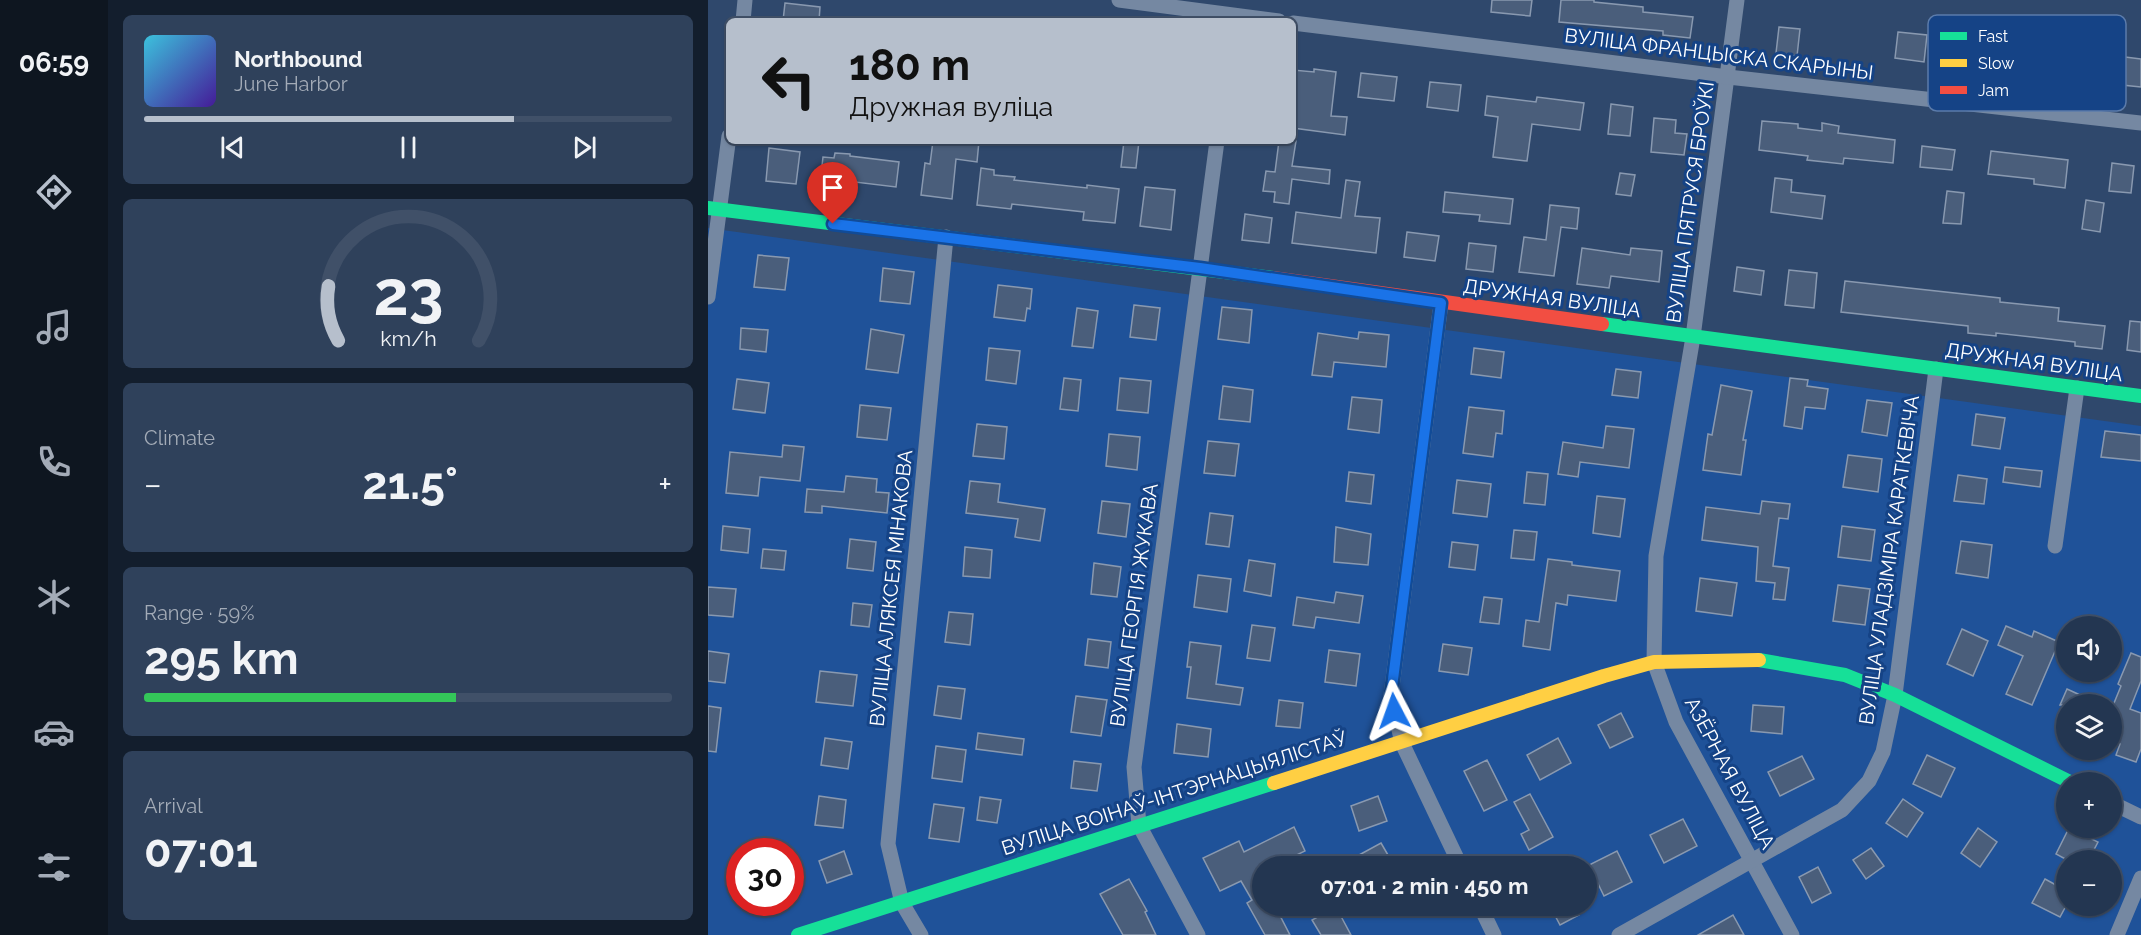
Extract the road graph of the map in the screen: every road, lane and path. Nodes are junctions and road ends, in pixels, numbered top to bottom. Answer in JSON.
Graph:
{"nodes":[{"id":1,"x":745,"y":0,"type":"edge"},
{"id":2,"x":1119,"y":0,"type":"edge"},
{"id":3,"x":1737,"y":0,"type":"edge"},
{"id":4,"x":1234,"y":12,"type":"edge"},
{"id":5,"x":743,"y":18,"type":"edge"},
{"id":6,"x":1264,"y":18,"type":"edge"},
{"id":7,"x":1296,"y":23,"type":"edge"},
{"id":8,"x":1728,"y":77,"type":"junction"},
{"id":9,"x":1928,"y":99,"type":"edge"},
{"id":10,"x":2033,"y":111,"type":"edge"},
{"id":11,"x":2141,"y":123,"type":"edge"},
{"id":12,"x":727,"y":144,"type":"edge"},
{"id":13,"x":1217,"y":144,"type":"edge"},
{"id":14,"x":714,"y":209,"type":"edge"},
{"id":15,"x":946,"y":237,"type":"junction"},
{"id":16,"x":1200,"y":268,"type":"junction"},
{"id":17,"x":708,"y":297,"type":"edge"},
{"id":18,"x":1441,"y":303,"type":"junction"},
{"id":19,"x":1693,"y":338,"type":"junction"},
{"id":20,"x":1936,"y":369,"type":"junction"},
{"id":21,"x":2077,"y":388,"type":"junction"},
{"id":22,"x":2141,"y":396,"type":"edge"},
{"id":23,"x":2055,"y":546,"type":"dead end"},
{"id":24,"x":1654,"y":662,"type":"junction"},
{"id":25,"x":1895,"y":695,"type":"junction"},
{"id":26,"x":1402,"y":743,"type":"junction"},
{"id":27,"x":2056,"y":775,"type":"edge"},
{"id":28,"x":2122,"y":808,"type":"edge"},
{"id":29,"x":2141,"y":818,"type":"edge"},
{"id":30,"x":1139,"y":825,"type":"junction"},
{"id":31,"x":1456,"y":856,"type":"edge"},
{"id":32,"x":1752,"y":862,"type":"junction"},
{"id":33,"x":2141,"y":878,"type":"edge"},
{"id":34,"x":902,"y":903,"type":"junction"},
{"id":35,"x":1485,"y":916,"type":"edge"},
{"id":36,"x":2118,"y":934,"type":"edge"},
{"id":37,"x":798,"y":935,"type":"edge"},
{"id":38,"x":921,"y":935,"type":"edge"},
{"id":39,"x":1198,"y":935,"type":"edge"},
{"id":40,"x":1494,"y":935,"type":"edge"},
{"id":41,"x":1619,"y":935,"type":"edge"},
{"id":42,"x":1792,"y":935,"type":"edge"}],
"edges":[{"from":1,"to":5,"type":"street"},
{"from":2,"to":4,"type":"street"},
{"from":3,"to":8,"type":"street","name":"ВУЛІЦА ПЯТРУСЯ БРОЎКІ"},
{"from":4,"to":6,"type":"street"},
{"from":7,"to":8,"type":"street","name":"ВУЛІЦА ФРАНЦЫСКА СКАРЫНЫ"},
{"from":8,"to":9,"type":"street","name":"ВУЛІЦА ФРАНЦЫСКА СКАРЫНЫ"},
{"from":8,"to":19,"type":"street","name":"ВУЛІЦА ПЯТРУСЯ БРОЎКІ"},
{"from":10,"to":11,"type":"street","name":"ВУЛІЦА ФРАНЦЫСКА СКАРЫНЫ"},
{"from":12,"to":14,"type":"street"},
{"from":13,"to":16,"type":"street","name":"ВУЛІЦА ГЕОРГІЯ ЖУКАВА"},
{"from":14,"to":15,"type":"street","name":"ДРУЖНАЯ ВУЛІЦА"},
{"from":14,"to":17,"type":"street"},
{"from":15,"to":16,"type":"street","name":"ДРУЖНАЯ ВУЛІЦА"},
{"from":15,"to":34,"type":"street","name":"ВУЛІЦА АЛЯКСЕЯ МІНАКОВА"},
{"from":16,"to":18,"type":"street","name":"ДРУЖНАЯ ВУЛІЦА"},
{"from":16,"to":30,"type":"street","name":"ВУЛІЦА ГЕОРГІЯ ЖУКАВА"},
{"from":18,"to":19,"type":"street","name":"ДРУЖНАЯ ВУЛІЦА"},
{"from":18,"to":26,"type":"street"},
{"from":19,"to":20,"type":"street","name":"ДРУЖНАЯ ВУЛІЦА"},
{"from":19,"to":24,"type":"street","name":"АЗЁРНАЯ ВУЛІЦА"},
{"from":20,"to":21,"type":"street","name":"ДРУЖНАЯ ВУЛІЦА"},
{"from":20,"to":25,"type":"street","name":"ВУЛІЦА УЛАДЗІМІРА КАРАТКЕВІЧА"},
{"from":21,"to":22,"type":"street","name":"ДРУЖНАЯ ВУЛІЦА"},
{"from":21,"to":23,"type":"street"},
{"from":24,"to":25,"type":"street","name":"ВУЛІЦА ВОІНАЎ-ІНТЭРНАЦЫЯЛІСТАЎ"},
{"from":24,"to":26,"type":"street","name":"ВУЛІЦА ВОІНАЎ-ІНТЭРНАЦЫЯЛІСТАЎ"},
{"from":24,"to":32,"type":"street","name":"АЗЁРНАЯ ВУЛІЦА"},
{"from":25,"to":27,"type":"street","name":"ВУЛІЦА ВОІНАЎ-ІНТЭРНАЦЫЯЛІСТАЎ"},
{"from":25,"to":32,"type":"street","name":"ВУЛІЦА УЛАДЗІМІРА КАРАТКЕВІЧА"},
{"from":26,"to":30,"type":"street","name":"ВУЛІЦА ВОІНАЎ-ІНТЭРНАЦЫЯЛІСТАЎ"},
{"from":26,"to":31,"type":"street"},
{"from":28,"to":29,"type":"street"},
{"from":30,"to":34,"type":"street","name":"ВУЛІЦА ВОІНАЎ-ІНТЭРНАЦЫЯЛІСТАЎ"},
{"from":30,"to":39,"type":"street","name":"ВУЛІЦА ГЕОРГІЯ ЖУКАВА"},
{"from":32,"to":41,"type":"street","name":"ВУЛІЦА УЛАДЗІМІРА КАРАТКЕВІЧА"},
{"from":32,"to":42,"type":"street","name":"АЗЁРНАЯ ВУЛІЦА"},
{"from":33,"to":36,"type":"street"},
{"from":34,"to":37,"type":"street","name":"ВУЛІЦА ВОІНАЎ-ІНТЭРНАЦЫЯЛІСТАЎ"},
{"from":34,"to":38,"type":"street","name":"ВУЛІЦА АЛЯКСЕЯ МІНАКОВА"},
{"from":35,"to":40,"type":"street"}]}
